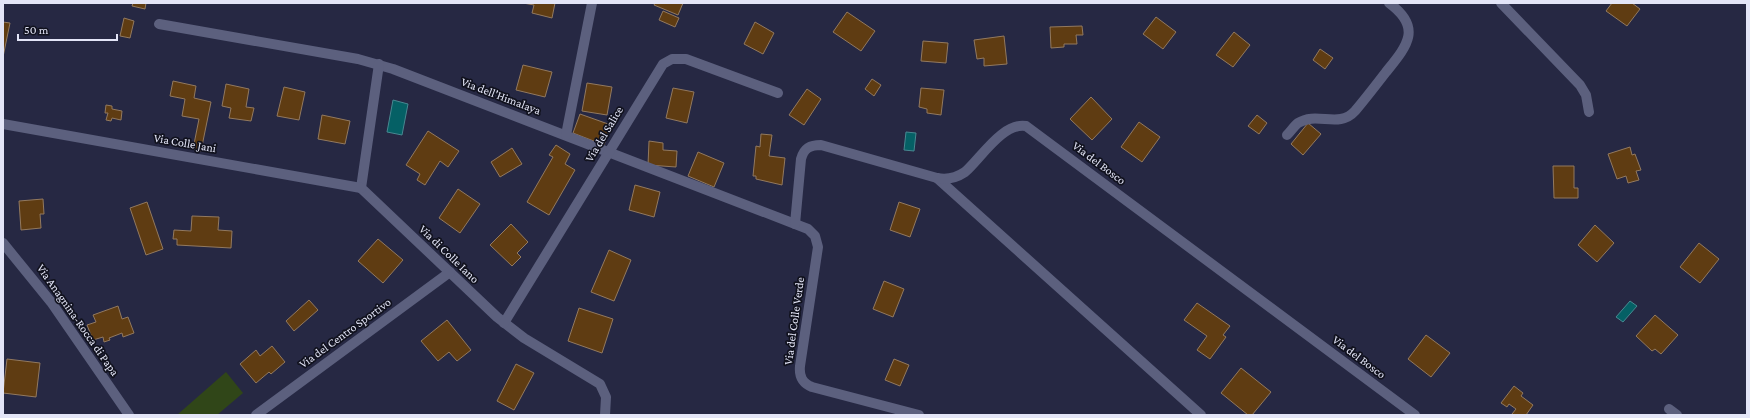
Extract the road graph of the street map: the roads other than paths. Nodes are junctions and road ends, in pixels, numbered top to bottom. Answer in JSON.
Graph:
{"nodes":[{"id":1,"x":592,"y":3,"type":"edge"},
{"id":2,"x":1389,"y":3,"type":"edge"},
{"id":3,"x":1501,"y":3,"type":"edge"},
{"id":4,"x":159,"y":24,"type":"dead end"},
{"id":5,"x":379,"y":64,"type":"junction"},
{"id":6,"x":778,"y":93,"type":"dead end"},
{"id":7,"x":1589,"y":112,"type":"dead end"},
{"id":8,"x":3,"y":124,"type":"edge"},
{"id":9,"x":566,"y":135,"type":"junction"},
{"id":10,"x":1287,"y":135,"type":"dead end"},
{"id":11,"x":609,"y":152,"type":"junction"},
{"id":12,"x":937,"y":178,"type":"junction"},
{"id":13,"x":361,"y":188,"type":"junction"},
{"id":14,"x":795,"y":224,"type":"junction"},
{"id":15,"x":817,"y":240,"type":"joint"},
{"id":16,"x":3,"y":243,"type":"edge"},
{"id":17,"x":450,"y":272,"type":"junction"},
{"id":18,"x":504,"y":322,"type":"junction"},
{"id":19,"x":129,"y":415,"type":"edge"},
{"id":20,"x":256,"y":415,"type":"edge"},
{"id":21,"x":605,"y":415,"type":"edge"},
{"id":22,"x":919,"y":415,"type":"edge"},
{"id":23,"x":1201,"y":415,"type":"edge"},
{"id":24,"x":1415,"y":415,"type":"edge"}],
"edges":[{"from":1,"to":9,"type":"street"},
{"from":2,"to":10,"type":"street"},
{"from":3,"to":7,"type":"street"},
{"from":4,"to":5,"type":"street","name":"Via dell'Himalaya"},
{"from":5,"to":9,"type":"street","name":"Via dell'Himalaya"},
{"from":5,"to":13,"type":"street"},
{"from":6,"to":11,"type":"street","name":"Via del Salice"},
{"from":8,"to":13,"type":"street","name":"Via Colle Jani"},
{"from":9,"to":11,"type":"street","name":"Via dell'Himalaya"},
{"from":11,"to":14,"type":"street","name":"Via dell'Himalaya"},
{"from":11,"to":18,"type":"street","name":"Via del Salice"},
{"from":12,"to":14,"type":"street","name":"Via del Bosco"},
{"from":12,"to":23,"type":"street"},
{"from":12,"to":24,"type":"street","name":"Via del Bosco"},
{"from":13,"to":17,"type":"street","name":"Via di Colle Iano"},
{"from":14,"to":15,"type":"street","name":"Via dell'Himalaya"},
{"from":15,"to":22,"type":"street","name":"Via del Colle Verde"},
{"from":16,"to":19,"type":"street","name":"Via Anagnina-Rocca di Papa"},
{"from":17,"to":18,"type":"street","name":"Via di Colle Iano"},
{"from":17,"to":20,"type":"street","name":"Via del Centro Sportivo"},
{"from":18,"to":21,"type":"street","name":"Via di Colle Iano"}]}
